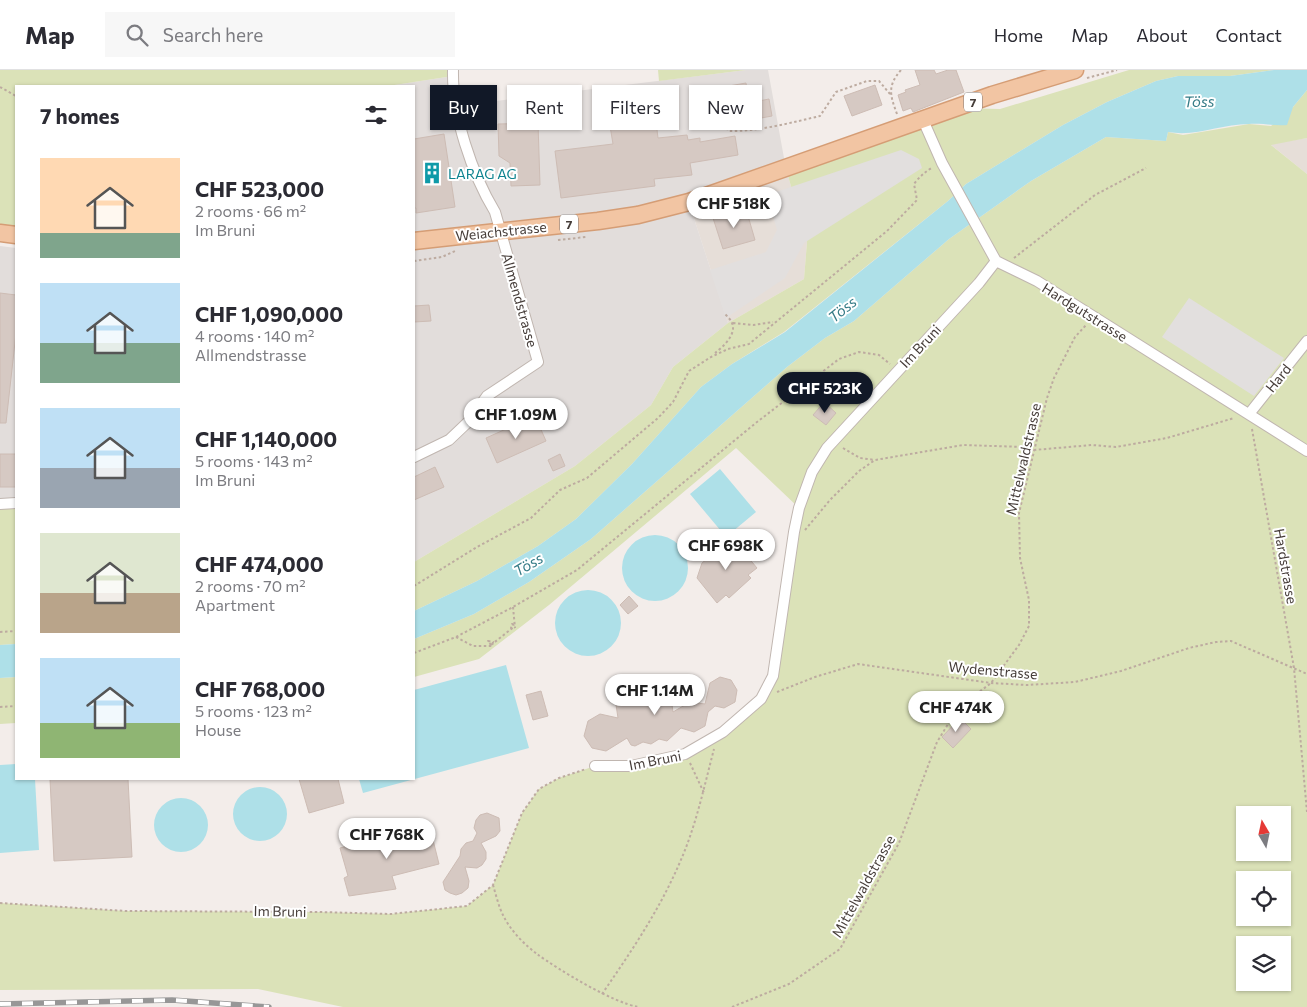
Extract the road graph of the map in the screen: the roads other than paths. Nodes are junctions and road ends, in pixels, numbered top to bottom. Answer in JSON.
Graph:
{"nodes":[{"id":1,"x":453,"y":70,"type":"edge"},
{"id":2,"x":1075,"y":70,"type":"edge"},
{"id":3,"x":923,"y":120,"type":"junction"},
{"id":4,"x":500,"y":231,"type":"junction"},
{"id":5,"x":0,"y":233,"type":"edge"},
{"id":6,"x":15,"y":234,"type":"edge"},
{"id":7,"x":415,"y":241,"type":"edge"},
{"id":8,"x":996,"y":261,"type":"junction"},
{"id":9,"x":1307,"y":341,"type":"edge"},
{"id":10,"x":1246,"y":413,"type":"junction"},
{"id":11,"x":1307,"y":451,"type":"edge"},
{"id":12,"x":415,"y":456,"type":"edge"},
{"id":13,"x":0,"y":504,"type":"edge"},
{"id":14,"x":15,"y":504,"type":"edge"},
{"id":15,"x":595,"y":766,"type":"road end"}],
"edges":[{"from":1,"to":4,"type":"street"},
{"from":2,"to":3,"type":"main road","name":"Weiachstrasse","number":"7"},
{"from":3,"to":4,"type":"main road","name":"Weiachstrasse","number":"7"},
{"from":3,"to":8,"type":"street"},
{"from":4,"to":7,"type":"main road","name":"Weiachstrasse","number":"7"},
{"from":4,"to":12,"type":"street","name":"Allmendstrasse"},
{"from":5,"to":6,"type":"main road"},
{"from":8,"to":10,"type":"street","name":"Hardgutstrasse"},
{"from":8,"to":15,"type":"street","name":"Im Bruni"},
{"from":9,"to":10,"type":"street","name":"Hard"},
{"from":10,"to":11,"type":"street","name":"Hardgutstrasse"},
{"from":13,"to":14,"type":"street"}]}
